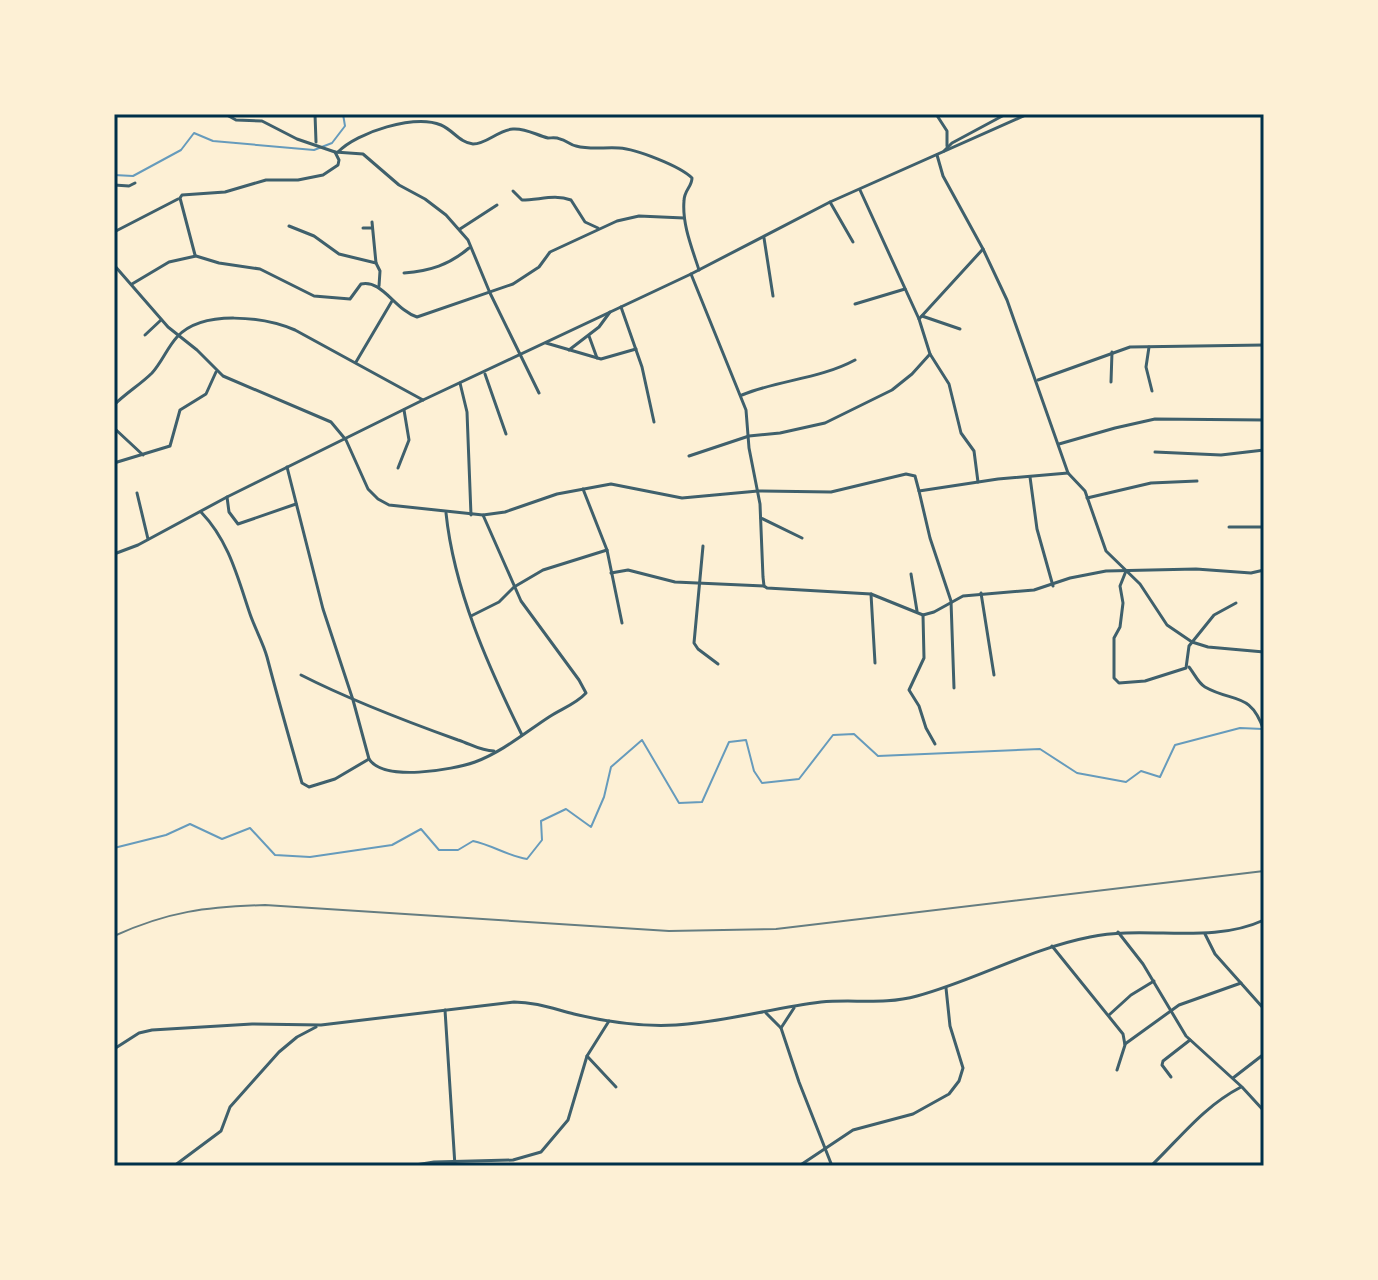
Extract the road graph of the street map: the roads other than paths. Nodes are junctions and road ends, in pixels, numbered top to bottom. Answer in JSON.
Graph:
{"nodes":[{"id":1,"x":225,"y":114,"type":"edge"},
{"id":2,"x":315,"y":114,"type":"edge"},
{"id":3,"x":936,"y":114,"type":"edge"},
{"id":4,"x":1006,"y":114,"type":"edge"},
{"id":5,"x":1028,"y":114,"type":"edge"},
{"id":6,"x":318,"y":144,"type":"junction"},
{"id":7,"x":947,"y":146,"type":"junction"},
{"id":8,"x":944,"y":151,"type":"junction"},
{"id":9,"x":336,"y":152,"type":"junction"},
{"id":10,"x":937,"y":155,"type":"junction"},
{"id":11,"x":135,"y":183,"type":"dead end"},
{"id":12,"x":114,"y":185,"type":"edge"},
{"id":13,"x":860,"y":190,"type":"junction"},
{"id":14,"x":513,"y":191,"type":"dead end"},
{"id":15,"x":180,"y":198,"type":"junction"},
{"id":16,"x":830,"y":202,"type":"junction"},
{"id":17,"x":497,"y":205,"type":"dead end"},
{"id":18,"x":684,"y":218,"type":"junction"},
{"id":19,"x":372,"y":222,"type":"dead end"},
{"id":20,"x":289,"y":226,"type":"dead end"},
{"id":21,"x":363,"y":228,"type":"dead end"},
{"id":22,"x":372,"y":228,"type":"junction"},
{"id":23,"x":460,"y":229,"type":"junction"},
{"id":24,"x":599,"y":229,"type":"junction"},
{"id":25,"x":114,"y":232,"type":"edge"},
{"id":26,"x":764,"y":238,"type":"junction"},
{"id":27,"x":853,"y":242,"type":"dead end"},
{"id":28,"x":471,"y":246,"type":"junction"},
{"id":29,"x":983,"y":249,"type":"junction"},
{"id":30,"x":196,"y":256,"type":"junction"},
{"id":31,"x":376,"y":263,"type":"junction"},
{"id":32,"x":114,"y":265,"type":"edge"},
{"id":33,"x":699,"y":270,"type":"junction"},
{"id":34,"x":404,"y":273,"type":"dead end"},
{"id":35,"x":691,"y":274,"type":"junction"},
{"id":36,"x":132,"y":284,"type":"junction"},
{"id":37,"x":379,"y":286,"type":"junction"},
{"id":38,"x":906,"y":288,"type":"junction"},
{"id":39,"x":490,"y":293,"type":"junction"},
{"id":40,"x":773,"y":296,"type":"dead end"},
{"id":41,"x":392,"y":301,"type":"junction"},
{"id":42,"x":855,"y":304,"type":"dead end"},
{"id":43,"x":621,"y":307,"type":"junction"},
{"id":44,"x":610,"y":312,"type":"junction"},
{"id":45,"x":920,"y":318,"type":"junction"},
{"id":46,"x":161,"y":320,"type":"junction"},
{"id":47,"x":960,"y":329,"type":"dead end"},
{"id":48,"x":145,"y":335,"type":"dead end"},
{"id":49,"x":178,"y":336,"type":"junction"},
{"id":50,"x":589,"y":336,"type":"junction"},
{"id":51,"x":546,"y":343,"type":"junction"},
{"id":52,"x":1264,"y":345,"type":"edge"},
{"id":53,"x":1149,"y":347,"type":"junction"},
{"id":54,"x":636,"y":349,"type":"junction"},
{"id":55,"x":569,"y":350,"type":"junction"},
{"id":56,"x":1112,"y":352,"type":"junction"},
{"id":57,"x":521,"y":354,"type":"junction"},
{"id":58,"x":930,"y":354,"type":"junction"},
{"id":59,"x":598,"y":359,"type":"junction"},
{"id":60,"x":855,"y":360,"type":"dead end"},
{"id":61,"x":356,"y":362,"type":"junction"},
{"id":62,"x":217,"y":371,"type":"junction"},
{"id":63,"x":484,"y":373,"type":"junction"},
{"id":64,"x":1037,"y":381,"type":"junction"},
{"id":65,"x":1111,"y":382,"type":"dead end"},
{"id":66,"x":460,"y":383,"type":"junction"},
{"id":67,"x":1152,"y":391,"type":"dead end"},
{"id":68,"x":539,"y":393,"type":"dead end"},
{"id":69,"x":742,"y":395,"type":"junction"},
{"id":70,"x":423,"y":400,"type":"junction"},
{"id":71,"x":114,"y":405,"type":"edge"},
{"id":72,"x":404,"y":410,"type":"junction"},
{"id":73,"x":1264,"y":420,"type":"edge"},
{"id":74,"x":654,"y":422,"type":"dead end"},
{"id":75,"x":114,"y":428,"type":"edge"},
{"id":76,"x":506,"y":434,"type":"dead end"},
{"id":77,"x":749,"y":436,"type":"junction"},
{"id":78,"x":346,"y":440,"type":"junction"},
{"id":79,"x":1059,"y":444,"type":"junction"},
{"id":80,"x":1264,"y":450,"type":"edge"},
{"id":81,"x":1155,"y":452,"type":"dead end"},
{"id":82,"x":143,"y":455,"type":"junction"},
{"id":83,"x":689,"y":456,"type":"dead end"},
{"id":84,"x":114,"y":463,"type":"edge"},
{"id":85,"x":287,"y":467,"type":"junction"},
{"id":86,"x":398,"y":468,"type":"dead end"},
{"id":87,"x":1068,"y":473,"type":"junction"},
{"id":88,"x":1030,"y":477,"type":"junction"},
{"id":89,"x":1197,"y":481,"type":"dead end"},
{"id":90,"x":978,"y":482,"type":"junction"},
{"id":91,"x":583,"y":489,"type":"junction"},
{"id":92,"x":758,"y":491,"type":"junction"},
{"id":93,"x":919,"y":491,"type":"junction"},
{"id":94,"x":137,"y":493,"type":"dead end"},
{"id":95,"x":227,"y":497,"type":"junction"},
{"id":96,"x":1087,"y":498,"type":"junction"},
{"id":97,"x":296,"y":504,"type":"junction"},
{"id":98,"x":200,"y":511,"type":"junction"},
{"id":99,"x":446,"y":512,"type":"junction"},
{"id":100,"x":471,"y":515,"type":"junction"},
{"id":101,"x":483,"y":515,"type":"junction"},
{"id":102,"x":761,"y":518,"type":"junction"},
{"id":103,"x":1229,"y":527,"type":"dead end"},
{"id":104,"x":1264,"y":527,"type":"edge"},
{"id":105,"x":802,"y":538,"type":"dead end"},
{"id":106,"x":148,"y":539,"type":"junction"},
{"id":107,"x":703,"y":546,"type":"dead end"},
{"id":108,"x":607,"y":550,"type":"junction"},
{"id":109,"x":114,"y":554,"type":"edge"},
{"id":110,"x":1125,"y":570,"type":"junction"},
{"id":111,"x":1264,"y":570,"type":"edge"},
{"id":112,"x":611,"y":573,"type":"junction"},
{"id":113,"x":911,"y":574,"type":"dead end"},
{"id":114,"x":698,"y":584,"type":"junction"},
{"id":115,"x":764,"y":586,"type":"junction"},
{"id":116,"x":1053,"y":586,"type":"junction"},
{"id":117,"x":514,"y":587,"type":"junction"},
{"id":118,"x":981,"y":593,"type":"junction"},
{"id":119,"x":871,"y":594,"type":"junction"},
{"id":120,"x":951,"y":601,"type":"junction"},
{"id":121,"x":1236,"y":603,"type":"dead end"},
{"id":122,"x":917,"y":611,"type":"junction"},
{"id":123,"x":923,"y":615,"type":"junction"},
{"id":124,"x":471,"y":616,"type":"junction"},
{"id":125,"x":622,"y":623,"type":"dead end"},
{"id":126,"x":1192,"y":642,"type":"junction"},
{"id":127,"x":1264,"y":652,"type":"edge"},
{"id":128,"x":875,"y":663,"type":"dead end"},
{"id":129,"x":718,"y":664,"type":"dead end"},
{"id":130,"x":1187,"y":666,"type":"junction"},
{"id":131,"x":301,"y":675,"type":"dead end"},
{"id":132,"x":994,"y":675,"type":"dead end"},
{"id":133,"x":954,"y":688,"type":"dead end"},
{"id":134,"x":353,"y":700,"type":"junction"},
{"id":135,"x":1264,"y":731,"type":"edge"},
{"id":136,"x":522,"y":735,"type":"junction"},
{"id":137,"x":935,"y":744,"type":"dead end"},
{"id":138,"x":498,"y":751,"type":"junction"},
{"id":139,"x":369,"y":759,"type":"junction"},
{"id":140,"x":1264,"y":920,"type":"edge"},
{"id":141,"x":1118,"y":932,"type":"junction"},
{"id":142,"x":1204,"y":933,"type":"junction"},
{"id":143,"x":1052,"y":946,"type":"junction"},
{"id":144,"x":1154,"y":981,"type":"junction"},
{"id":145,"x":1241,"y":983,"type":"junction"},
{"id":146,"x":946,"y":988,"type":"junction"},
{"id":147,"x":794,"y":1007,"type":"junction"},
{"id":148,"x":1264,"y":1009,"type":"edge"},
{"id":149,"x":445,"y":1010,"type":"junction"},
{"id":150,"x":1170,"y":1011,"type":"junction"},
{"id":151,"x":766,"y":1013,"type":"junction"},
{"id":152,"x":1109,"y":1016,"type":"junction"},
{"id":153,"x":609,"y":1021,"type":"junction"},
{"id":154,"x":321,"y":1025,"type":"junction"},
{"id":155,"x":781,"y":1028,"type":"junction"},
{"id":156,"x":1190,"y":1040,"type":"junction"},
{"id":157,"x":1125,"y":1045,"type":"junction"},
{"id":158,"x":114,"y":1049,"type":"edge"},
{"id":159,"x":1264,"y":1054,"type":"edge"},
{"id":160,"x":587,"y":1056,"type":"junction"},
{"id":161,"x":1117,"y":1070,"type":"dead end"},
{"id":162,"x":1171,"y":1077,"type":"dead end"},
{"id":163,"x":1233,"y":1078,"type":"junction"},
{"id":164,"x":616,"y":1087,"type":"dead end"},
{"id":165,"x":1242,"y":1087,"type":"junction"},
{"id":166,"x":1264,"y":1111,"type":"edge"},
{"id":167,"x":826,"y":1149,"type":"junction"},
{"id":168,"x":454,"y":1164,"type":"edge"},
{"id":169,"x":174,"y":1166,"type":"edge"},
{"id":170,"x":409,"y":1166,"type":"edge"},
{"id":171,"x":799,"y":1166,"type":"edge"},
{"id":172,"x":832,"y":1166,"type":"edge"},
{"id":173,"x":1151,"y":1166,"type":"edge"}],
"edges":[{"from":1,"to":6,"type":"street"},
{"from":2,"to":6,"type":"street"},
{"from":3,"to":7,"type":"street"},
{"from":4,"to":7,"type":"street"},
{"from":5,"to":8,"type":"street"},
{"from":6,"to":9,"type":"street"},
{"from":7,"to":8,"type":"street"},
{"from":8,"to":10,"type":"street"},
{"from":9,"to":15,"type":"street"},
{"from":9,"to":18,"type":"street"},
{"from":9,"to":23,"type":"street"},
{"from":10,"to":13,"type":"street"},
{"from":10,"to":29,"type":"street"},
{"from":11,"to":12,"type":"street"},
{"from":13,"to":16,"type":"street"},
{"from":13,"to":38,"type":"street"},
{"from":14,"to":24,"type":"street"},
{"from":15,"to":25,"type":"street"},
{"from":15,"to":30,"type":"street"},
{"from":16,"to":26,"type":"street"},
{"from":16,"to":27,"type":"street"},
{"from":17,"to":23,"type":"street"},
{"from":18,"to":24,"type":"street"},
{"from":18,"to":33,"type":"street"},
{"from":19,"to":22,"type":"street"},
{"from":20,"to":31,"type":"street"},
{"from":21,"to":22,"type":"street"},
{"from":22,"to":31,"type":"street"},
{"from":23,"to":28,"type":"street"},
{"from":24,"to":39,"type":"street"},
{"from":26,"to":33,"type":"street"},
{"from":26,"to":40,"type":"street"},
{"from":28,"to":34,"type":"street"},
{"from":28,"to":39,"type":"street"},
{"from":29,"to":45,"type":"street"},
{"from":29,"to":64,"type":"street"},
{"from":30,"to":36,"type":"street"},
{"from":30,"to":37,"type":"street"},
{"from":31,"to":37,"type":"street"},
{"from":32,"to":36,"type":"street"},
{"from":33,"to":35,"type":"street"},
{"from":35,"to":43,"type":"street"},
{"from":35,"to":69,"type":"street"},
{"from":36,"to":46,"type":"street"},
{"from":37,"to":41,"type":"street"},
{"from":38,"to":42,"type":"street"},
{"from":38,"to":45,"type":"street"},
{"from":39,"to":41,"type":"street"},
{"from":39,"to":57,"type":"street"},
{"from":41,"to":61,"type":"street"},
{"from":43,"to":44,"type":"street"},
{"from":43,"to":54,"type":"street"},
{"from":44,"to":50,"type":"street"},
{"from":44,"to":51,"type":"street"},
{"from":45,"to":47,"type":"street"},
{"from":45,"to":58,"type":"street"},
{"from":46,"to":48,"type":"street"},
{"from":46,"to":49,"type":"street"},
{"from":49,"to":61,"type":"street"},
{"from":49,"to":62,"type":"street"},
{"from":49,"to":71,"type":"street"},
{"from":50,"to":55,"type":"street"},
{"from":50,"to":59,"type":"street"},
{"from":51,"to":55,"type":"street"},
{"from":51,"to":57,"type":"street"},
{"from":52,"to":53,"type":"street"},
{"from":53,"to":56,"type":"street"},
{"from":53,"to":67,"type":"street"},
{"from":54,"to":59,"type":"street"},
{"from":54,"to":74,"type":"street"},
{"from":55,"to":59,"type":"street"},
{"from":56,"to":64,"type":"street"},
{"from":56,"to":65,"type":"street"},
{"from":57,"to":63,"type":"street"},
{"from":57,"to":68,"type":"street"},
{"from":58,"to":77,"type":"street"},
{"from":58,"to":90,"type":"street"},
{"from":60,"to":69,"type":"street"},
{"from":61,"to":70,"type":"street"},
{"from":62,"to":78,"type":"street"},
{"from":62,"to":82,"type":"street"},
{"from":63,"to":66,"type":"street"},
{"from":63,"to":76,"type":"street"},
{"from":64,"to":79,"type":"street"},
{"from":66,"to":70,"type":"street"},
{"from":66,"to":100,"type":"street"},
{"from":69,"to":77,"type":"street"},
{"from":70,"to":72,"type":"street"},
{"from":72,"to":78,"type":"street"},
{"from":72,"to":86,"type":"street"},
{"from":73,"to":79,"type":"street"},
{"from":75,"to":82,"type":"street"},
{"from":77,"to":83,"type":"street"},
{"from":77,"to":92,"type":"street"},
{"from":78,"to":85,"type":"street"},
{"from":78,"to":99,"type":"street"},
{"from":79,"to":87,"type":"street"},
{"from":80,"to":81,"type":"street"},
{"from":82,"to":84,"type":"street"},
{"from":85,"to":95,"type":"street"},
{"from":85,"to":97,"type":"street"},
{"from":87,"to":88,"type":"street"},
{"from":87,"to":96,"type":"street"},
{"from":88,"to":90,"type":"street"},
{"from":88,"to":116,"type":"street"},
{"from":89,"to":96,"type":"street"},
{"from":90,"to":93,"type":"street"},
{"from":91,"to":92,"type":"street"},
{"from":91,"to":101,"type":"street"},
{"from":91,"to":108,"type":"street"},
{"from":92,"to":93,"type":"street"},
{"from":92,"to":102,"type":"street"},
{"from":93,"to":120,"type":"street"},
{"from":94,"to":106,"type":"street"},
{"from":95,"to":97,"type":"street"},
{"from":95,"to":98,"type":"street"},
{"from":96,"to":110,"type":"street"},
{"from":97,"to":134,"type":"street"},
{"from":98,"to":106,"type":"street"},
{"from":98,"to":139,"type":"street"},
{"from":99,"to":100,"type":"street"},
{"from":99,"to":124,"type":"street"},
{"from":100,"to":101,"type":"street"},
{"from":101,"to":117,"type":"street"},
{"from":102,"to":105,"type":"street"},
{"from":102,"to":115,"type":"street"},
{"from":103,"to":104,"type":"street"},
{"from":106,"to":109,"type":"street"},
{"from":107,"to":114,"type":"street"},
{"from":108,"to":112,"type":"street"},
{"from":108,"to":117,"type":"street"},
{"from":110,"to":111,"type":"street"},
{"from":110,"to":116,"type":"street"},
{"from":110,"to":126,"type":"street"},
{"from":110,"to":130,"type":"street"},
{"from":112,"to":114,"type":"street"},
{"from":112,"to":125,"type":"street"},
{"from":113,"to":122,"type":"street"},
{"from":114,"to":115,"type":"street"},
{"from":114,"to":129,"type":"street"},
{"from":115,"to":119,"type":"street"},
{"from":116,"to":118,"type":"street"},
{"from":117,"to":124,"type":"street"},
{"from":117,"to":136,"type":"street"},
{"from":118,"to":120,"type":"street"},
{"from":118,"to":132,"type":"street"},
{"from":119,"to":122,"type":"street"},
{"from":119,"to":128,"type":"street"},
{"from":120,"to":123,"type":"street"},
{"from":120,"to":133,"type":"street"},
{"from":121,"to":126,"type":"street"},
{"from":122,"to":123,"type":"street"},
{"from":123,"to":137,"type":"street"},
{"from":124,"to":136,"type":"street"},
{"from":126,"to":127,"type":"street"},
{"from":126,"to":130,"type":"street"},
{"from":130,"to":135,"type":"street"},
{"from":131,"to":134,"type":"street"},
{"from":134,"to":138,"type":"street"},
{"from":134,"to":139,"type":"street"},
{"from":136,"to":138,"type":"street"},
{"from":138,"to":139,"type":"street"},
{"from":140,"to":142,"type":"street"},
{"from":141,"to":142,"type":"street"},
{"from":141,"to":143,"type":"street"},
{"from":141,"to":144,"type":"street"},
{"from":142,"to":145,"type":"street"},
{"from":143,"to":146,"type":"street"},
{"from":143,"to":152,"type":"street"},
{"from":144,"to":150,"type":"street"},
{"from":144,"to":152,"type":"street"},
{"from":145,"to":148,"type":"street"},
{"from":145,"to":150,"type":"street"},
{"from":146,"to":147,"type":"street"},
{"from":146,"to":167,"type":"street"},
{"from":147,"to":151,"type":"street"},
{"from":147,"to":155,"type":"street"},
{"from":149,"to":153,"type":"street"},
{"from":149,"to":154,"type":"street"},
{"from":149,"to":168,"type":"street"},
{"from":150,"to":156,"type":"street"},
{"from":150,"to":157,"type":"street"},
{"from":151,"to":153,"type":"street"},
{"from":151,"to":155,"type":"street"},
{"from":152,"to":157,"type":"street"},
{"from":153,"to":160,"type":"street"},
{"from":154,"to":158,"type":"street"},
{"from":154,"to":169,"type":"street"},
{"from":155,"to":167,"type":"street"},
{"from":156,"to":162,"type":"street"},
{"from":156,"to":163,"type":"street"},
{"from":157,"to":161,"type":"street"},
{"from":159,"to":163,"type":"street"},
{"from":160,"to":164,"type":"street"},
{"from":160,"to":168,"type":"street"},
{"from":163,"to":165,"type":"street"},
{"from":165,"to":166,"type":"street"},
{"from":165,"to":173,"type":"street"},
{"from":167,"to":171,"type":"street"},
{"from":167,"to":172,"type":"street"},
{"from":168,"to":170,"type":"street"}]}
